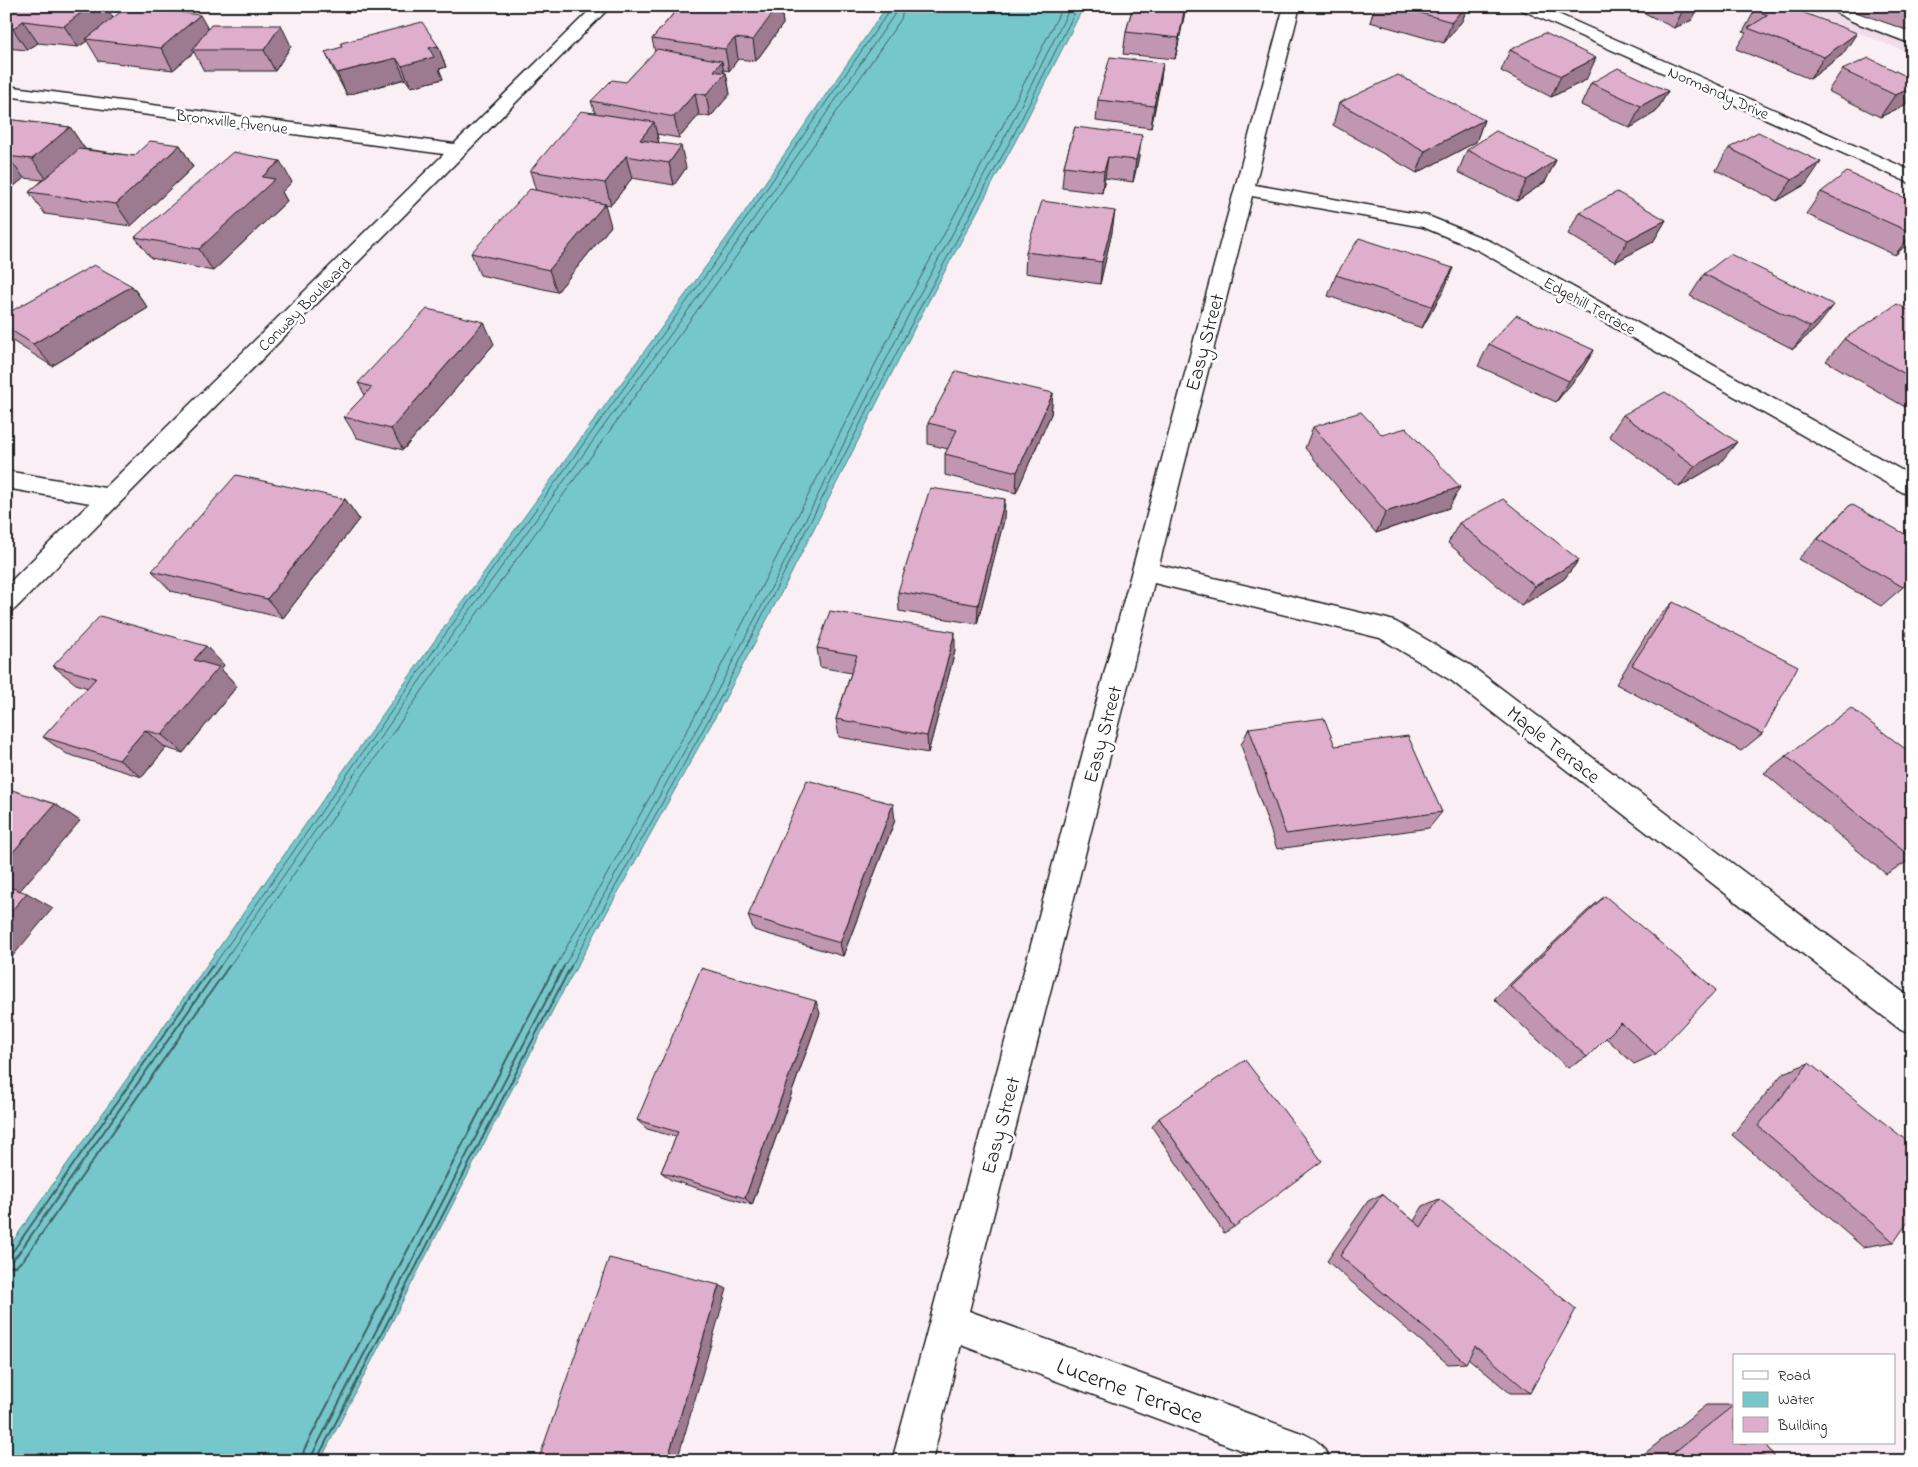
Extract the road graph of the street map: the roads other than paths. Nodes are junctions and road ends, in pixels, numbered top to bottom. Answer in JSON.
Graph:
{"nodes":[{"id":1,"x":603,"y":6,"type":"edge"},
{"id":2,"x":1292,"y":6,"type":"edge"},
{"id":3,"x":1526,"y":6,"type":"edge"},
{"id":4,"x":1835,"y":6,"type":"edge"},
{"id":5,"x":1912,"y":39,"type":"edge"},
{"id":6,"x":6,"y":91,"type":"edge"},
{"id":7,"x":458,"y":150,"type":"junction"},
{"id":8,"x":1912,"y":178,"type":"edge"},
{"id":9,"x":1244,"y":189,"type":"junction"},
{"id":10,"x":6,"y":479,"type":"edge"},
{"id":11,"x":1912,"y":487,"type":"edge"},
{"id":12,"x":110,"y":498,"type":"junction"},
{"id":13,"x":1145,"y":571,"type":"junction"},
{"id":14,"x":6,"y":602,"type":"edge"},
{"id":15,"x":1912,"y":1019,"type":"edge"},
{"id":16,"x":948,"y":1322,"type":"junction"},
{"id":17,"x":912,"y":1461,"type":"edge"},
{"id":18,"x":1311,"y":1461,"type":"edge"}],
"edges":[{"from":1,"to":7,"type":"street","name":"Conway Boulevard"},
{"from":2,"to":9,"type":"street","name":"Easy Street"},
{"from":3,"to":8,"type":"street","name":"Normandy Drive"},
{"from":4,"to":5,"type":"street"},
{"from":6,"to":7,"type":"street","name":"Bronxville Avenue"},
{"from":7,"to":12,"type":"street","name":"Conway Boulevard"},
{"from":9,"to":11,"type":"street","name":"Edgehill Terrace"},
{"from":9,"to":13,"type":"street","name":"Easy Street"},
{"from":10,"to":12,"type":"street"},
{"from":12,"to":14,"type":"street","name":"Conway Boulevard"},
{"from":13,"to":15,"type":"street","name":"Maple Terrace"},
{"from":13,"to":16,"type":"street","name":"Easy Street"},
{"from":16,"to":17,"type":"street","name":"Easy Street"},
{"from":16,"to":18,"type":"street","name":"Lucerne Terrace"}]}
